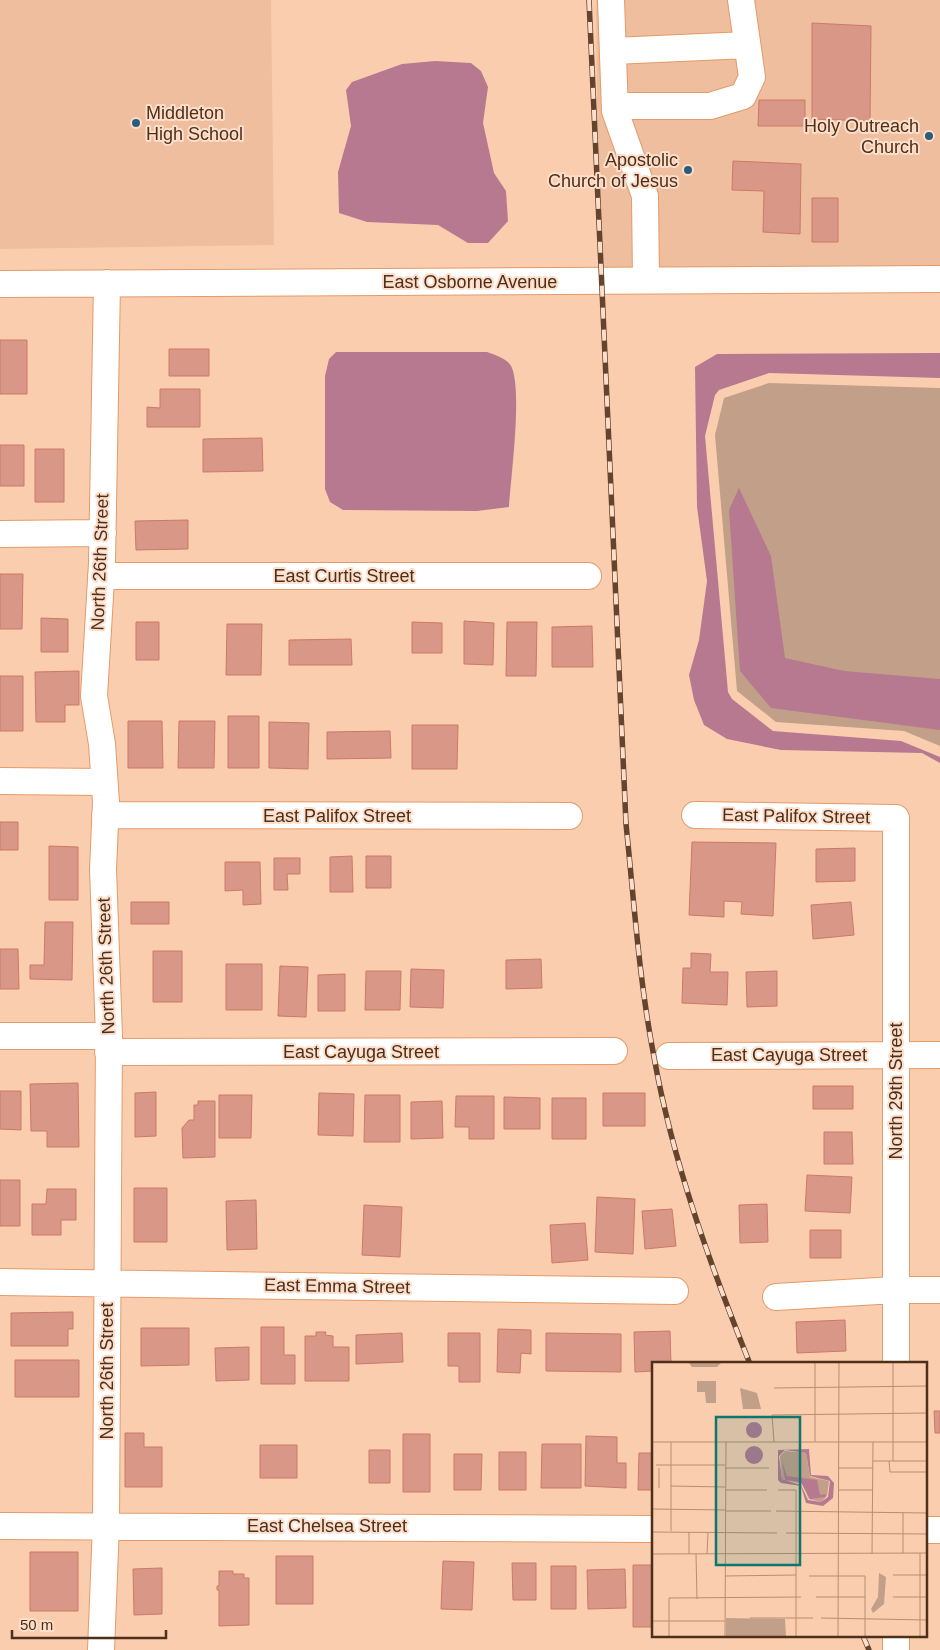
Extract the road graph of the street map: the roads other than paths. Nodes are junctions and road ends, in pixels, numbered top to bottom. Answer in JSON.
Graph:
{"nodes":[{"id":1,"x":611,"y":0,"type":"edge"},
{"id":2,"x":741,"y":0,"type":"edge"},
{"id":3,"x":747,"y":45,"type":"junction"},
{"id":4,"x":613,"y":51,"type":"junction"},
{"id":5,"x":615,"y":106,"type":"junction"},
{"id":6,"x":646,"y":279,"type":"junction"},
{"id":7,"x":940,"y":279,"type":"edge"},
{"id":8,"x":107,"y":283,"type":"junction"},
{"id":9,"x":0,"y":284,"type":"edge"},
{"id":10,"x":102,"y":533,"type":"junction"},
{"id":11,"x":0,"y":534,"type":"edge"},
{"id":12,"x":101,"y":576,"type":"junction"},
{"id":13,"x":588,"y":576,"type":"dead end"},
{"id":14,"x":0,"y":781,"type":"edge"},
{"id":15,"x":104,"y":782,"type":"junction"},
{"id":16,"x":105,"y":815,"type":"junction"},
{"id":17,"x":695,"y":815,"type":"dead end"},
{"id":18,"x":569,"y":816,"type":"dead end"},
{"id":19,"x":896,"y":818,"type":"joint"},
{"id":20,"x":0,"y":1036,"type":"edge"},
{"id":21,"x":108,"y":1044,"type":"junction"},
{"id":22,"x":614,"y":1051,"type":"dead end"},
{"id":23,"x":897,"y":1055,"type":"junction"},
{"id":24,"x":940,"y":1055,"type":"edge"},
{"id":25,"x":669,"y":1056,"type":"dead end"},
{"id":26,"x":0,"y":1282,"type":"edge"},
{"id":27,"x":107,"y":1283,"type":"junction"},
{"id":28,"x":675,"y":1290,"type":"dead end"},
{"id":29,"x":895,"y":1290,"type":"junction"},
{"id":30,"x":940,"y":1290,"type":"edge"},
{"id":31,"x":776,"y":1297,"type":"dead end"},
{"id":32,"x":896,"y":1362,"type":"edge"},
{"id":33,"x":106,"y":1525,"type":"junction"},
{"id":34,"x":0,"y":1526,"type":"edge"},
{"id":35,"x":652,"y":1529,"type":"edge"},
{"id":36,"x":101,"y":1650,"type":"edge"}],
"edges":[{"from":1,"to":4,"type":"street"},
{"from":2,"to":3,"type":"street"},
{"from":3,"to":4,"type":"street"},
{"from":3,"to":5,"type":"street"},
{"from":4,"to":5,"type":"street"},
{"from":5,"to":6,"type":"street"},
{"from":6,"to":7,"type":"street","name":"East Osborne Avenue"},
{"from":6,"to":8,"type":"street","name":"East Osborne Avenue"},
{"from":8,"to":9,"type":"street","name":"East Osborne Avenue"},
{"from":8,"to":10,"type":"street","name":"North 26th Street"},
{"from":10,"to":11,"type":"street"},
{"from":10,"to":12,"type":"street","name":"North 26th Street"},
{"from":12,"to":13,"type":"street","name":"East Curtis Street"},
{"from":12,"to":15,"type":"street","name":"North 26th Street"},
{"from":14,"to":15,"type":"street"},
{"from":15,"to":16,"type":"street","name":"North 26th Street"},
{"from":16,"to":18,"type":"street","name":"East Palifox Street"},
{"from":16,"to":21,"type":"street","name":"North 26th Street"},
{"from":17,"to":19,"type":"street","name":"East Palifox Street"},
{"from":19,"to":23,"type":"street","name":"North 29th Street"},
{"from":20,"to":21,"type":"street","name":"East Cayuga Street"},
{"from":21,"to":22,"type":"street","name":"East Cayuga Street"},
{"from":21,"to":27,"type":"street","name":"North 26th Street"},
{"from":23,"to":24,"type":"street","name":"East Cayuga Street"},
{"from":23,"to":25,"type":"street","name":"East Cayuga Street"},
{"from":23,"to":29,"type":"street","name":"North 29th Street"},
{"from":26,"to":27,"type":"street","name":"East Emma Street"},
{"from":27,"to":28,"type":"street","name":"East Emma Street"},
{"from":27,"to":33,"type":"street","name":"North 26th Street"},
{"from":29,"to":30,"type":"street"},
{"from":29,"to":31,"type":"street"},
{"from":29,"to":32,"type":"street","name":"North 29th Street"},
{"from":33,"to":34,"type":"street","name":"East Chelsea Street"},
{"from":33,"to":35,"type":"street","name":"East Chelsea Street"},
{"from":33,"to":36,"type":"street","name":"North 26th Street"}]}
